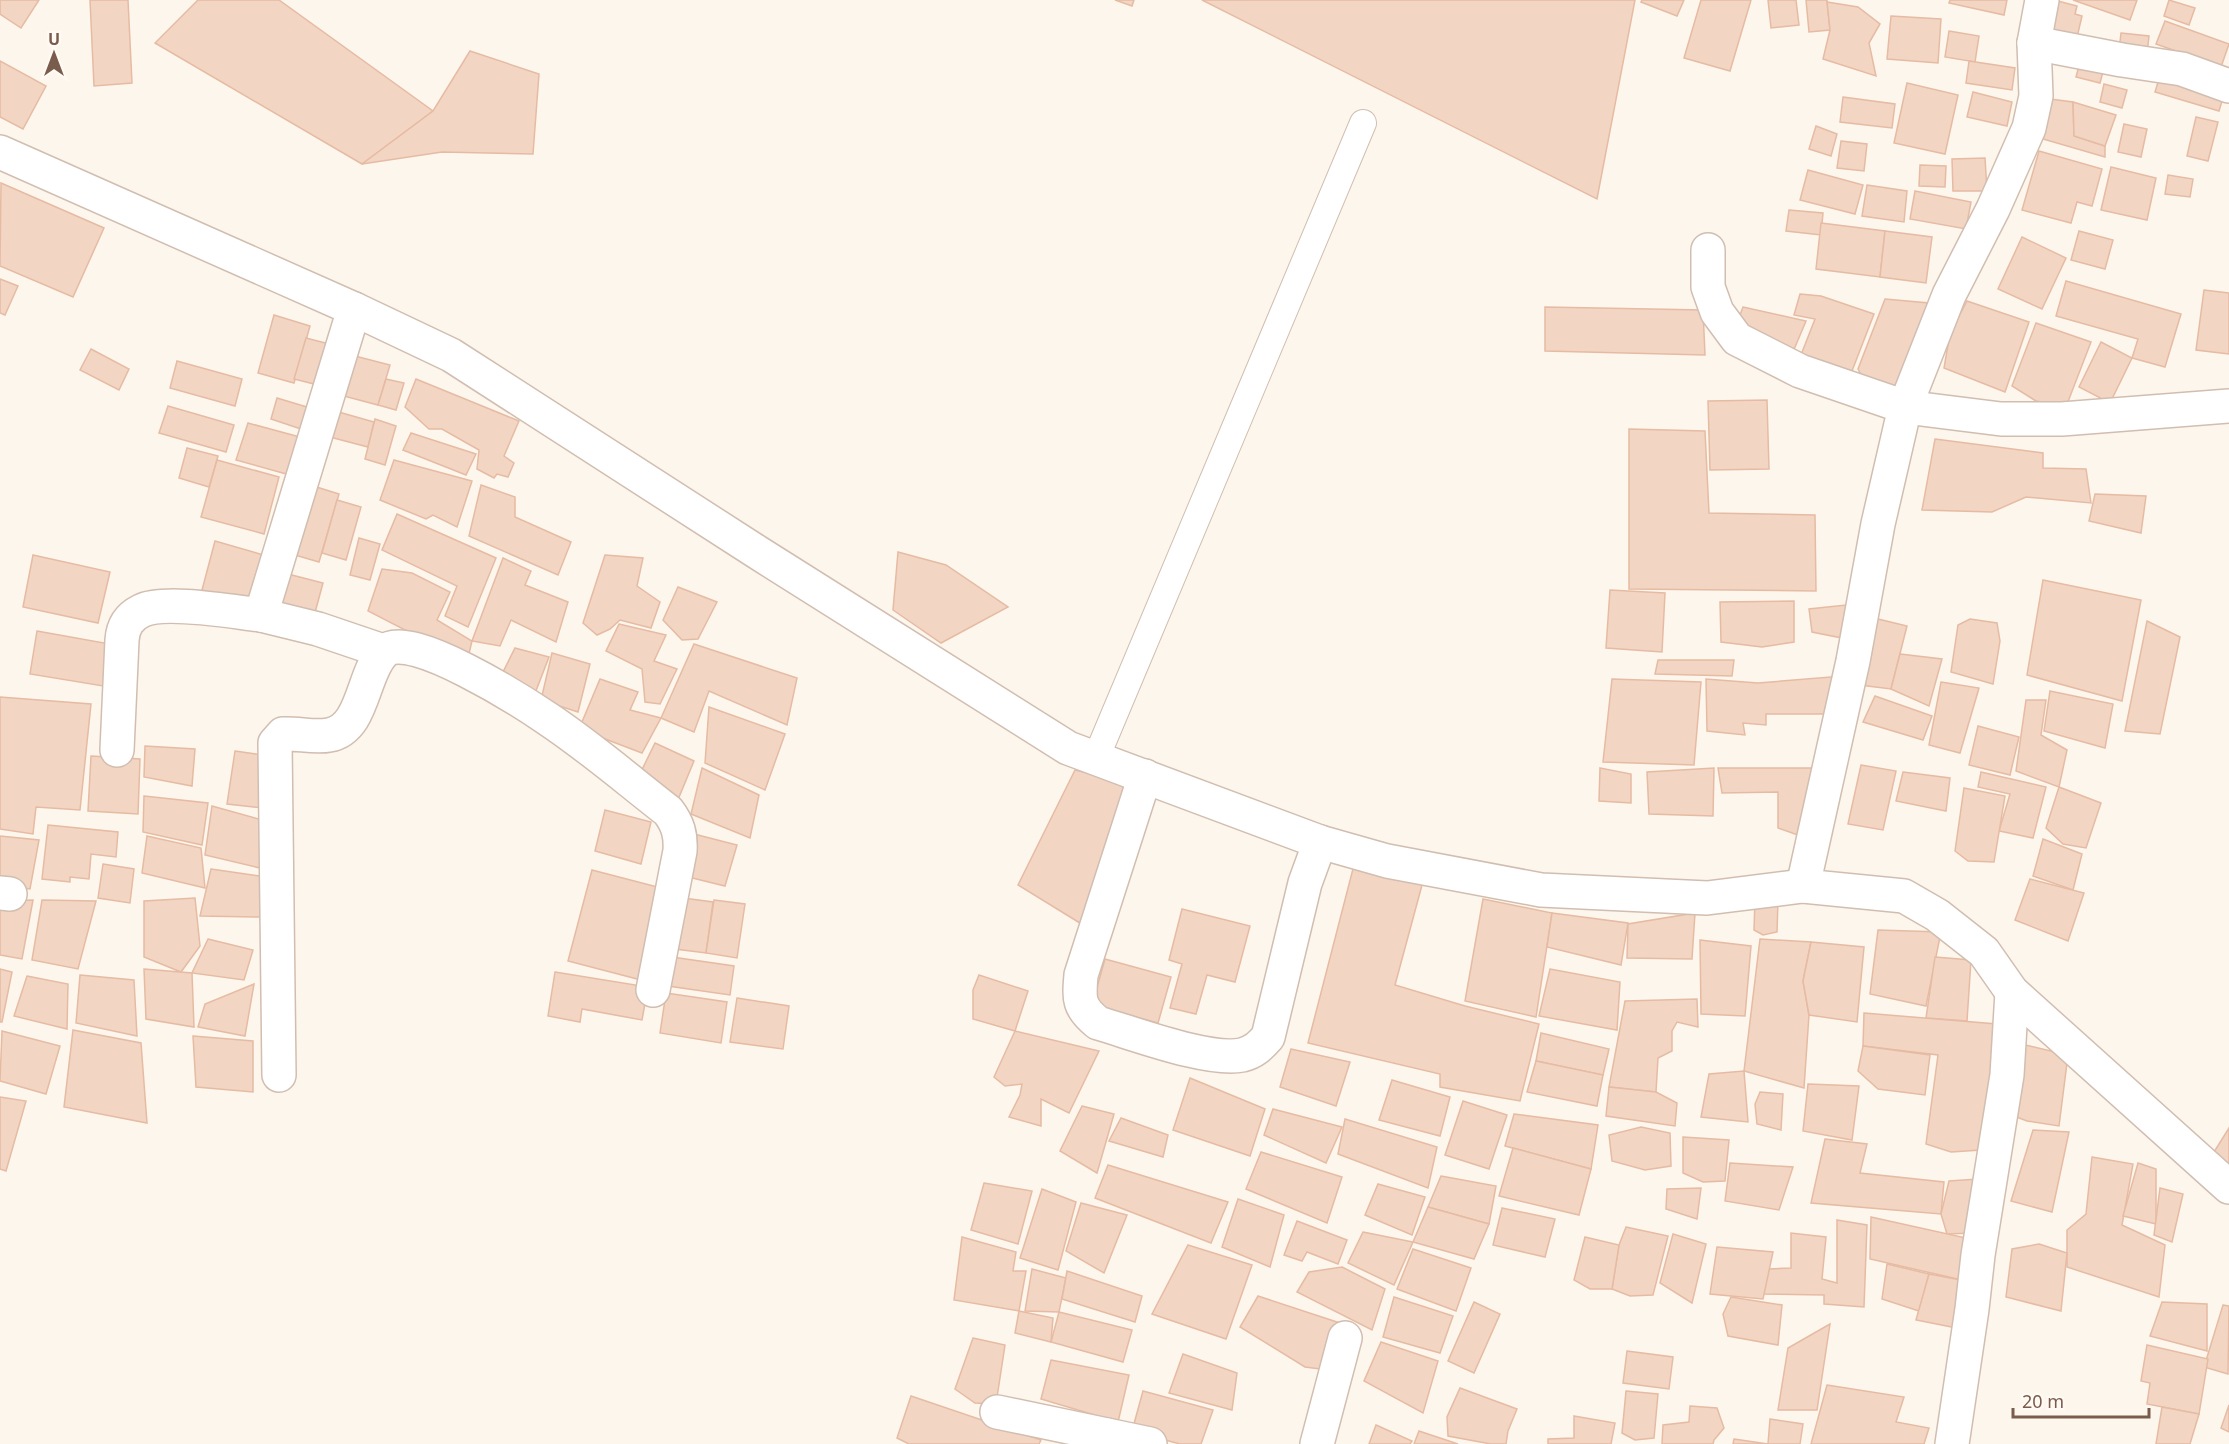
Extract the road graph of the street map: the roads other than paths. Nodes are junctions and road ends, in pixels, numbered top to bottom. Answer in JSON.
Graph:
{"nodes":[{"id":1,"x":2042,"y":0,"type":"edge"},
{"id":2,"x":2034,"y":43,"type":"junction"},
{"id":3,"x":2229,"y":86,"type":"edge"},
{"id":4,"x":1363,"y":123,"type":"dead end"},
{"id":5,"x":0,"y":152,"type":"edge"},
{"id":6,"x":1708,"y":250,"type":"dead end"},
{"id":7,"x":354,"y":309,"type":"junction"},
{"id":8,"x":2229,"y":406,"type":"edge"},
{"id":9,"x":1905,"y":407,"type":"junction"},
{"id":10,"x":261,"y":615,"type":"junction"},
{"id":11,"x":383,"y":651,"type":"junction"},
{"id":12,"x":117,"y":750,"type":"dead end"},
{"id":13,"x":1096,"y":758,"type":"junction"},
{"id":14,"x":1145,"y":776,"type":"junction"},
{"id":15,"x":1320,"y":842,"type":"junction"},
{"id":16,"x":1803,"y":886,"type":"junction"},
{"id":17,"x":653,"y":990,"type":"dead end"},
{"id":18,"x":2012,"y":992,"type":"junction"},
{"id":19,"x":279,"y":1075,"type":"dead end"},
{"id":20,"x":2229,"y":1187,"type":"edge"},
{"id":21,"x":1345,"y":1338,"type":"dead end"},
{"id":22,"x":997,"y":1412,"type":"dead end"},
{"id":23,"x":1106,"y":1440,"type":"edge"},
{"id":24,"x":1150,"y":1444,"type":"edge"},
{"id":25,"x":1317,"y":1444,"type":"edge"},
{"id":26,"x":1952,"y":1444,"type":"edge"}],
"edges":[{"from":1,"to":2,"type":"street"},
{"from":2,"to":3,"type":"street"},
{"from":2,"to":9,"type":"street"},
{"from":4,"to":13,"type":"lane"},
{"from":5,"to":7,"type":"street"},
{"from":6,"to":9,"type":"street"},
{"from":7,"to":10,"type":"street"},
{"from":7,"to":13,"type":"street"},
{"from":8,"to":9,"type":"street"},
{"from":9,"to":16,"type":"street"},
{"from":10,"to":11,"type":"street"},
{"from":10,"to":12,"type":"street"},
{"from":11,"to":17,"type":"street"},
{"from":11,"to":19,"type":"street"},
{"from":13,"to":14,"type":"street"},
{"from":14,"to":15,"type":"street"},
{"from":14,"to":15,"type":"street"},
{"from":15,"to":16,"type":"street"},
{"from":16,"to":18,"type":"street"},
{"from":18,"to":20,"type":"street"},
{"from":18,"to":26,"type":"street"},
{"from":21,"to":25,"type":"street"},
{"from":22,"to":23,"type":"street"},
{"from":23,"to":24,"type":"street"}]}
